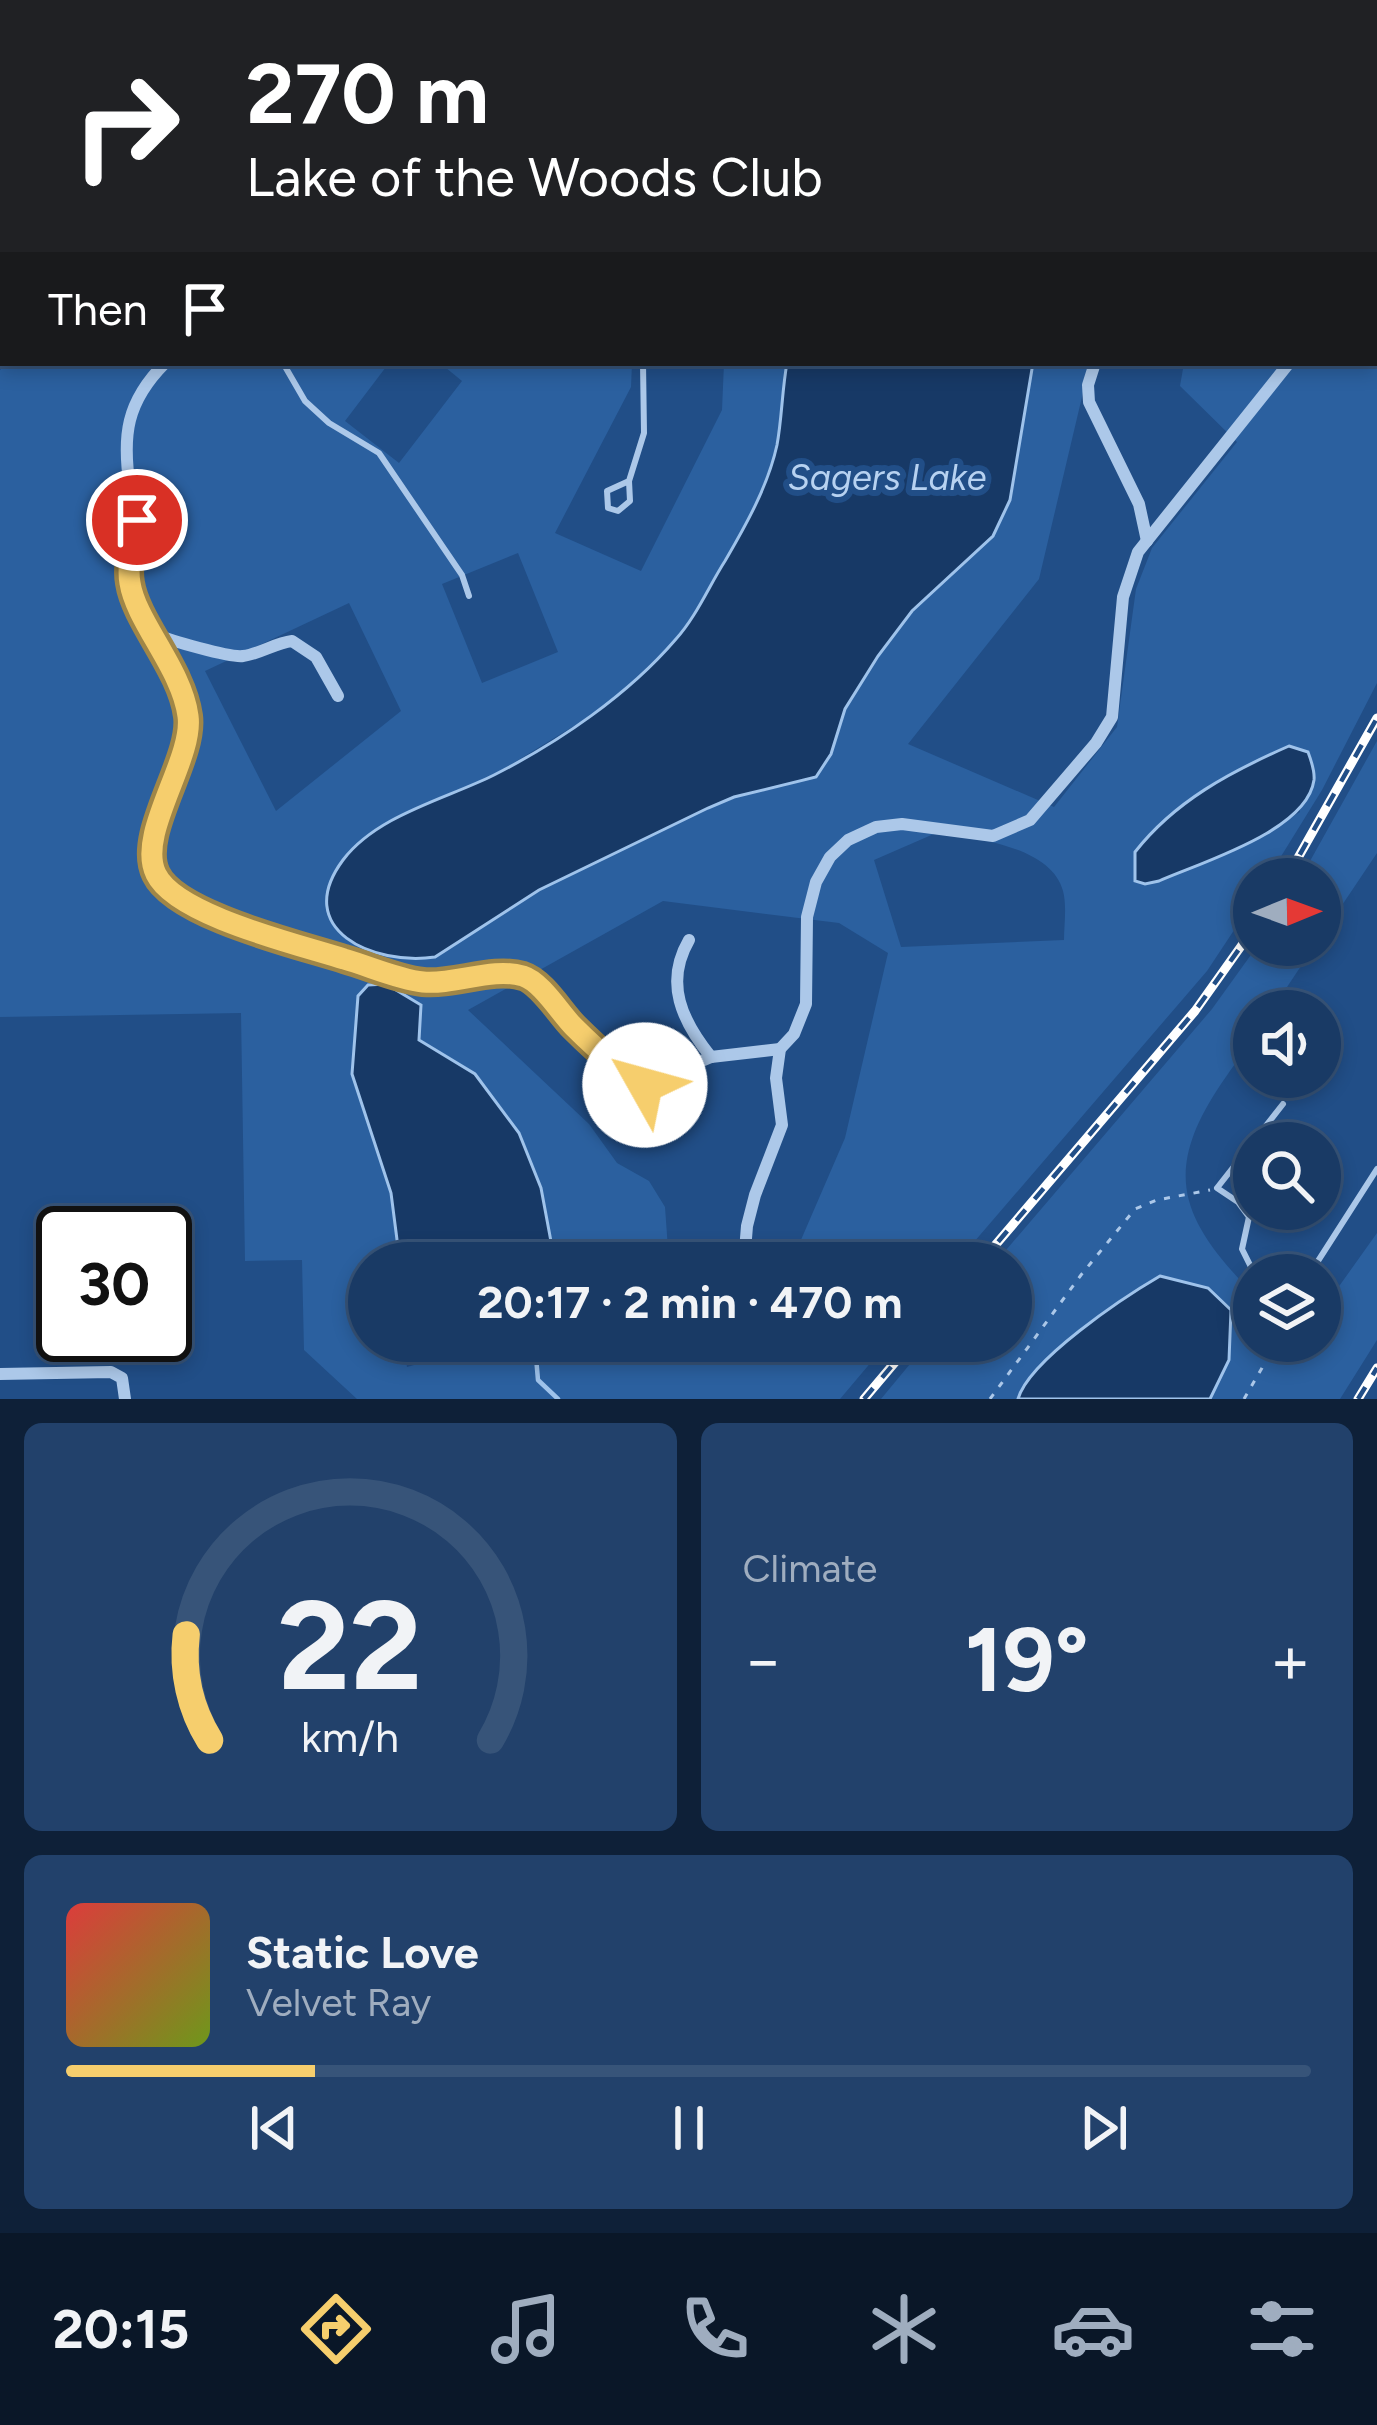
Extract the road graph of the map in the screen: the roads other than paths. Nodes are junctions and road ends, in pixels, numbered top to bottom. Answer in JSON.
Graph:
{"nodes":[{"id":1,"x":163,"y":366,"type":"edge"},
{"id":2,"x":286,"y":366,"type":"edge"},
{"id":3,"x":644,"y":366,"type":"edge"},
{"id":4,"x":1094,"y":366,"type":"edge"},
{"id":5,"x":1286,"y":366,"type":"edge"},
{"id":6,"x":629,"y":482,"type":"junction"},
{"id":7,"x":1147,"y":541,"type":"junction"},
{"id":8,"x":470,"y":596,"type":"dead end"},
{"id":9,"x":154,"y":633,"type":"junction"},
{"id":10,"x":338,"y":696,"type":"dead end"},
{"id":11,"x":689,"y":940,"type":"dead end"},
{"id":12,"x":780,"y":1049,"type":"junction"},
{"id":13,"x":711,"y":1057,"type":"junction"},
{"id":14,"x":1283,"y":1104,"type":"dead end"},
{"id":15,"x":1377,"y":1169,"type":"edge"},
{"id":16,"x":746,"y":1242,"type":"edge"},
{"id":17,"x":1244,"y":1254,"type":"edge"},
{"id":18,"x":1322,"y":1254,"type":"edge"},
{"id":19,"x":0,"y":1375,"type":"edge"},
{"id":20,"x":125,"y":1399,"type":"edge"}],
"edges":[{"from":1,"to":9,"type":"street"},
{"from":2,"to":8,"type":"lane"},
{"from":3,"to":6,"type":"lane"},
{"from":4,"to":7,"type":"street"},
{"from":5,"to":7,"type":"street"},
{"from":6,"to":6,"type":"lane"},
{"from":7,"to":12,"type":"street"},
{"from":9,"to":10,"type":"street"},
{"from":9,"to":13,"type":"street"},
{"from":11,"to":13,"type":"street"},
{"from":12,"to":13,"type":"street"},
{"from":12,"to":16,"type":"street"},
{"from":14,"to":17,"type":"lane"},
{"from":15,"to":18,"type":"lane"},
{"from":19,"to":20,"type":"street"}]}
